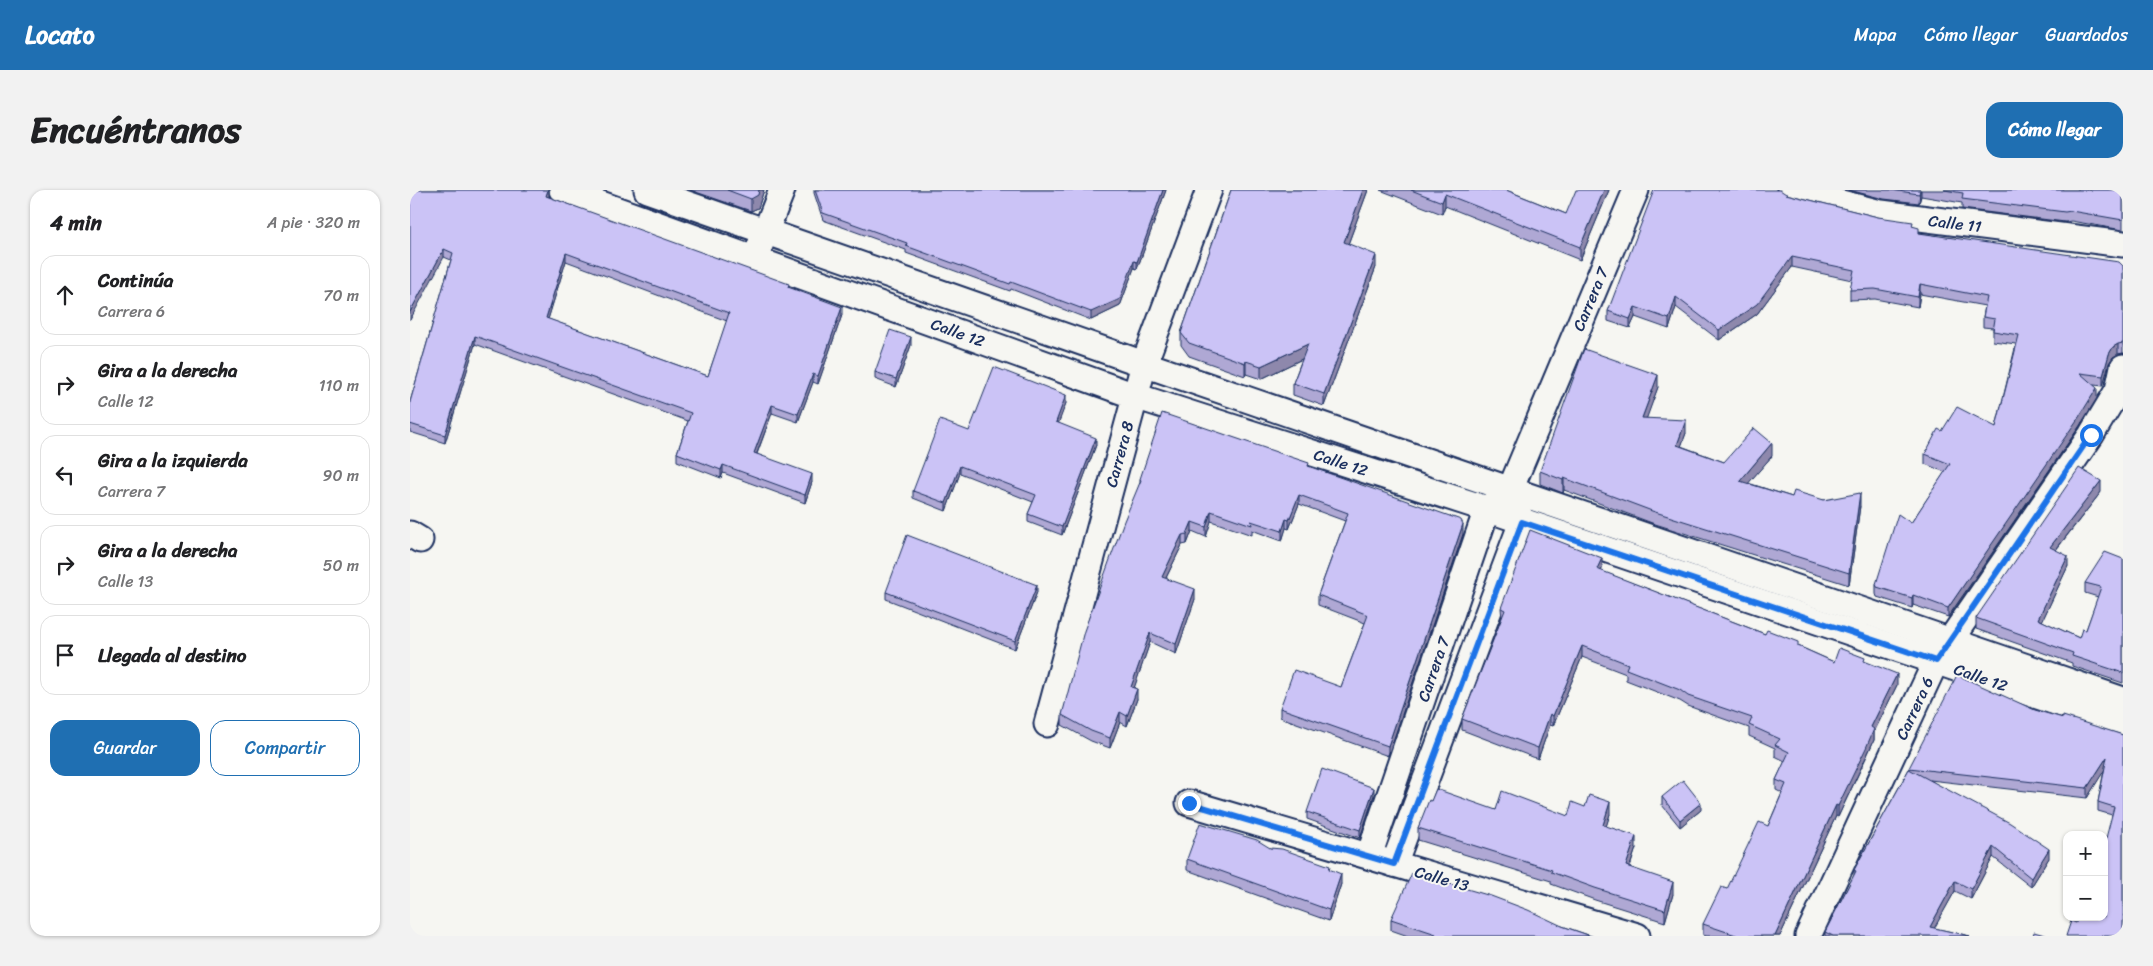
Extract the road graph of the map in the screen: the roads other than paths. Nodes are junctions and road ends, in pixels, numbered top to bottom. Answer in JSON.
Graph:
{"nodes":[{"id":1,"x":562,"y":190,"type":"edge"},
{"id":2,"x":647,"y":190,"type":"edge"},
{"id":3,"x":782,"y":190,"type":"edge"},
{"id":4,"x":1209,"y":190,"type":"edge"},
{"id":5,"x":1636,"y":190,"type":"edge"},
{"id":6,"x":1790,"y":190,"type":"edge"},
{"id":7,"x":765,"y":233,"type":"junction"},
{"id":8,"x":2123,"y":244,"type":"edge"},
{"id":9,"x":754,"y":259,"type":"junction"},
{"id":10,"x":1144,"y":364,"type":"junction"},
{"id":11,"x":2123,"y":367,"type":"edge"},
{"id":12,"x":1135,"y":396,"type":"junction"},
{"id":13,"x":1510,"y":490,"type":"junction"},
{"id":14,"x":1487,"y":510,"type":"junction"},
{"id":15,"x":1522,"y":522,"type":"junction"},
{"id":16,"x":1943,"y":652,"type":"junction"},
{"id":17,"x":2123,"y":700,"type":"edge"},
{"id":18,"x":1046,"y":724,"type":"dead end"},
{"id":19,"x":2123,"y":725,"type":"edge"},
{"id":20,"x":1189,"y":803,"type":"dead end"},
{"id":21,"x":1369,"y":856,"type":"junction"},
{"id":22,"x":1394,"y":864,"type":"junction"},
{"id":23,"x":1638,"y":936,"type":"edge"},
{"id":24,"x":1808,"y":936,"type":"edge"}],
"edges":[{"from":1,"to":9,"type":"street","name":"Calle 12"},
{"from":2,"to":7,"type":"street","name":"Calle 12"},
{"from":3,"to":7,"type":"street"},
{"from":4,"to":10,"type":"street","name":"Carrera 8"},
{"from":5,"to":13,"type":"street","name":"Carrera 7"},
{"from":6,"to":8,"type":"street","name":"Calle 11"},
{"from":7,"to":9,"type":"street"},
{"from":7,"to":10,"type":"street","name":"Calle 12"},
{"from":9,"to":12,"type":"street","name":"Calle 12"},
{"from":10,"to":12,"type":"street","name":"Carrera 8"},
{"from":10,"to":13,"type":"street","name":"Calle 12"},
{"from":11,"to":16,"type":"street","name":"Carrera 6"},
{"from":12,"to":14,"type":"street","name":"Calle 12"},
{"from":12,"to":18,"type":"street","name":"Carrera 8"},
{"from":13,"to":14,"type":"street","name":"Carrera 7"},
{"from":13,"to":15,"type":"street"},
{"from":13,"to":16,"type":"street","name":"Calle 12"},
{"from":14,"to":15,"type":"street","name":"Calle 12"},
{"from":14,"to":21,"type":"street","name":"Carrera 7"},
{"from":15,"to":16,"type":"street","name":"Calle 12"},
{"from":15,"to":22,"type":"street","name":"Carrera 7"},
{"from":16,"to":17,"type":"street","name":"Calle 12"},
{"from":16,"to":19,"type":"street","name":"Calle 12"},
{"from":16,"to":24,"type":"street","name":"Carrera 6"},
{"from":20,"to":21,"type":"street","name":"Calle 13"},
{"from":21,"to":22,"type":"street","name":"Calle 13"},
{"from":22,"to":23,"type":"street","name":"Calle 13"}]}
